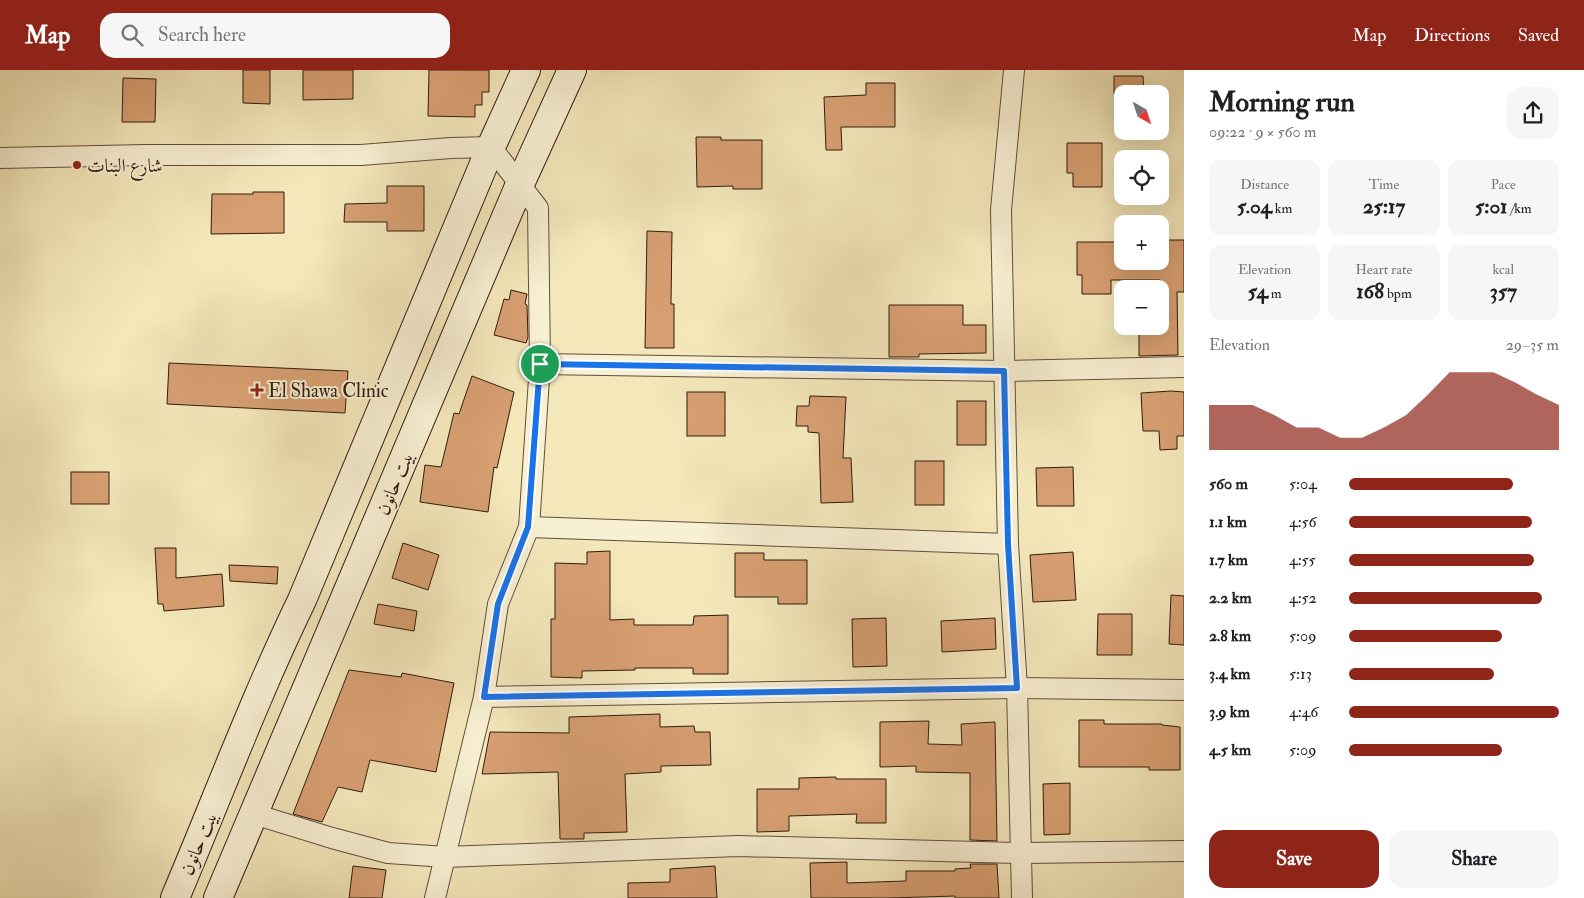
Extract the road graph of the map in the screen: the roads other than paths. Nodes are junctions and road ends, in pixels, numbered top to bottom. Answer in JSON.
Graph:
{"nodes":[{"id":1,"x":526,"y":70,"type":"edge"},
{"id":2,"x":572,"y":70,"type":"edge"},
{"id":3,"x":1014,"y":70,"type":"edge"},
{"id":4,"x":491,"y":147,"type":"junction"},
{"id":5,"x":0,"y":158,"type":"edge"},
{"id":6,"x":520,"y":184,"type":"junction"},
{"id":7,"x":540,"y":364,"type":"junction"},
{"id":8,"x":1184,"y":367,"type":"edge"},
{"id":9,"x":1004,"y":371,"type":"junction"},
{"id":10,"x":528,"y":527,"type":"junction"},
{"id":11,"x":1008,"y":544,"type":"junction"},
{"id":12,"x":1017,"y":688,"type":"junction"},
{"id":13,"x":1184,"y":690,"type":"edge"},
{"id":14,"x":484,"y":697,"type":"junction"},
{"id":15,"x":254,"y":814,"type":"junction"},
{"id":16,"x":1184,"y":851,"type":"edge"},
{"id":17,"x":1022,"y":853,"type":"junction"},
{"id":18,"x":446,"y":857,"type":"junction"},
{"id":19,"x":174,"y":898,"type":"edge"},
{"id":20,"x":218,"y":898,"type":"edge"},
{"id":21,"x":435,"y":898,"type":"edge"},
{"id":22,"x":1022,"y":898,"type":"edge"}],
"edges":[{"from":1,"to":4,"type":"main road","name":"بيت حانون"},
{"from":2,"to":6,"type":"main road","name":"بيت حانون"},
{"from":3,"to":9,"type":"street"},
{"from":4,"to":5,"type":"street"},
{"from":4,"to":6,"type":"street"},
{"from":4,"to":19,"type":"main road","name":"بيت حانون"},
{"from":6,"to":7,"type":"street"},
{"from":6,"to":15,"type":"main road","name":"بيت حانون"},
{"from":7,"to":9,"type":"street"},
{"from":7,"to":10,"type":"street"},
{"from":8,"to":9,"type":"street"},
{"from":9,"to":11,"type":"street"},
{"from":10,"to":11,"type":"street"},
{"from":10,"to":14,"type":"street"},
{"from":11,"to":12,"type":"street"},
{"from":12,"to":13,"type":"street"},
{"from":12,"to":14,"type":"street"},
{"from":12,"to":17,"type":"street"},
{"from":14,"to":18,"type":"street"},
{"from":15,"to":18,"type":"street"},
{"from":15,"to":20,"type":"main road","name":"بيت حانون"},
{"from":16,"to":17,"type":"street"},
{"from":17,"to":18,"type":"street"},
{"from":17,"to":22,"type":"street"},
{"from":18,"to":21,"type":"street"}]}
